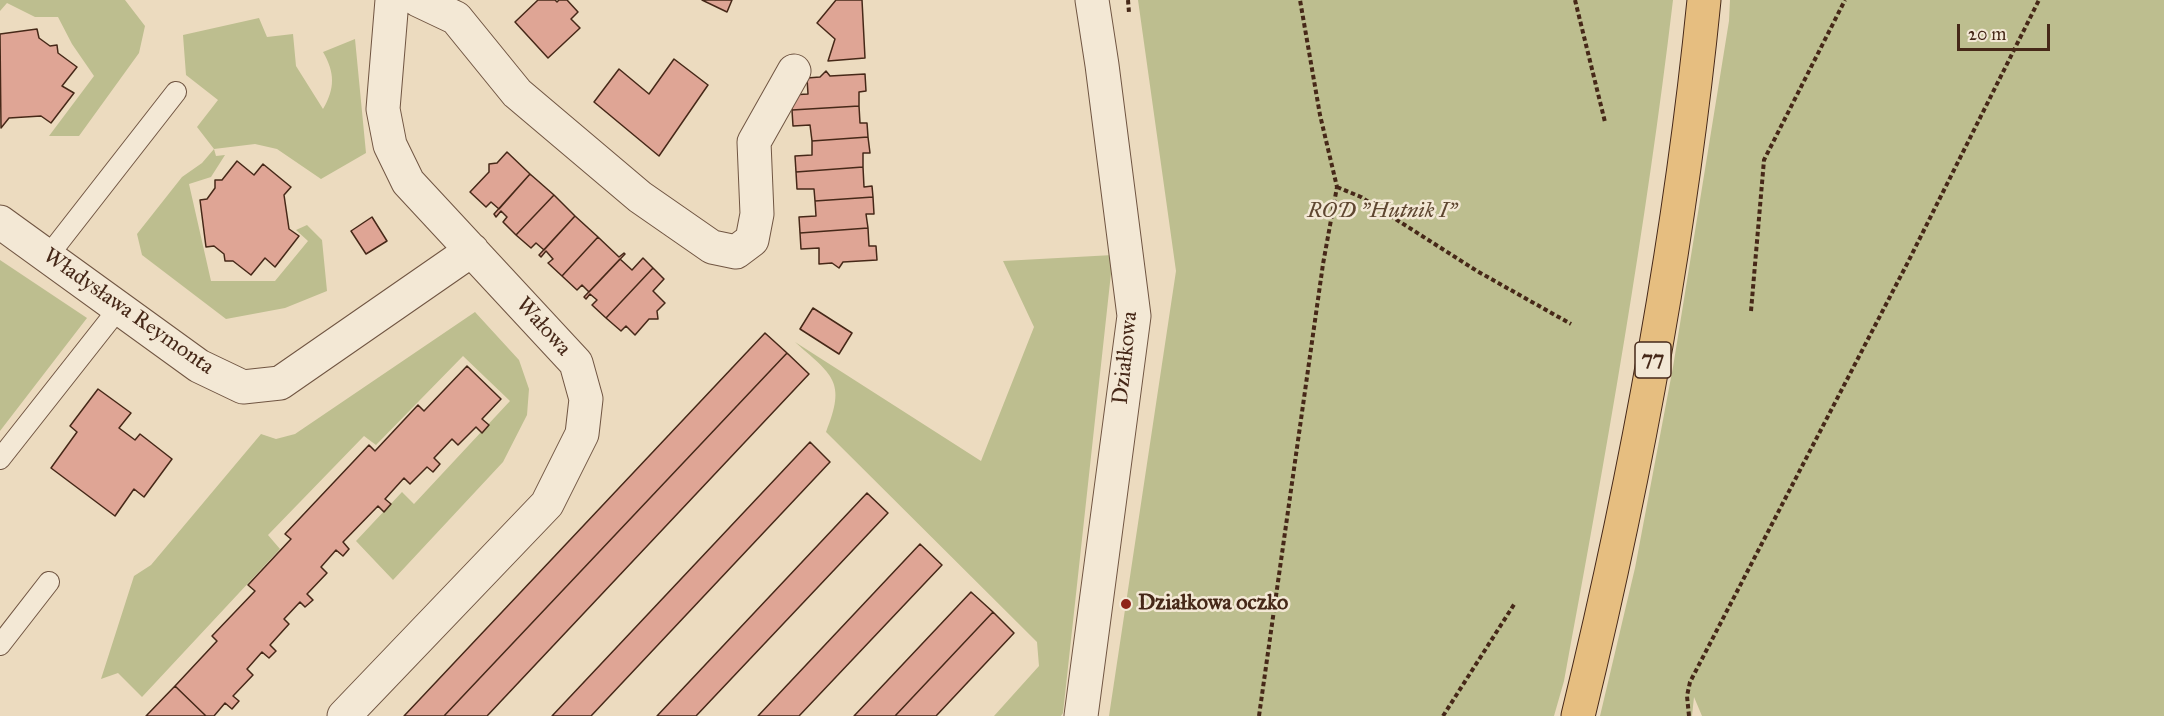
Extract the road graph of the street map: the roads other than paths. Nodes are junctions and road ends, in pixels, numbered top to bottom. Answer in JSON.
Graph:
{"nodes":[{"id":1,"x":392,"y":0,"type":"edge"},
{"id":2,"x":418,"y":0,"type":"edge"},
{"id":3,"x":1092,"y":0,"type":"edge"},
{"id":4,"x":1704,"y":0,"type":"edge"},
{"id":5,"x":794,"y":70,"type":"dead end"},
{"id":6,"x":176,"y":92,"type":"dead end"},
{"id":7,"x":0,"y":222,"type":"edge"},
{"id":8,"x":472,"y":250,"type":"junction"},
{"id":9,"x":48,"y":256,"type":"junction"},
{"id":10,"x":119,"y":308,"type":"junction"},
{"id":11,"x":0,"y":459,"type":"edge"},
{"id":12,"x":48,"y":582,"type":"dead end"},
{"id":13,"x":0,"y":645,"type":"edge"},
{"id":14,"x":344,"y":716,"type":"edge"},
{"id":15,"x":1081,"y":716,"type":"edge"},
{"id":16,"x":1578,"y":716,"type":"edge"}],
"edges":[{"from":1,"to":8,"type":"street","name":"Wałowa"},
{"from":2,"to":5,"type":"street"},
{"from":3,"to":15,"type":"street","name":"Działkowa"},
{"from":4,"to":16,"type":"main road","number":"77"},
{"from":6,"to":9,"type":"lane"},
{"from":7,"to":9,"type":"street","name":"Władysława Reymonta"},
{"from":8,"to":10,"type":"street","name":"Władysława Reymonta"},
{"from":8,"to":14,"type":"street","name":"Wałowa"},
{"from":9,"to":10,"type":"street","name":"Władysława Reymonta"},
{"from":10,"to":11,"type":"lane"},
{"from":12,"to":13,"type":"lane"}]}
